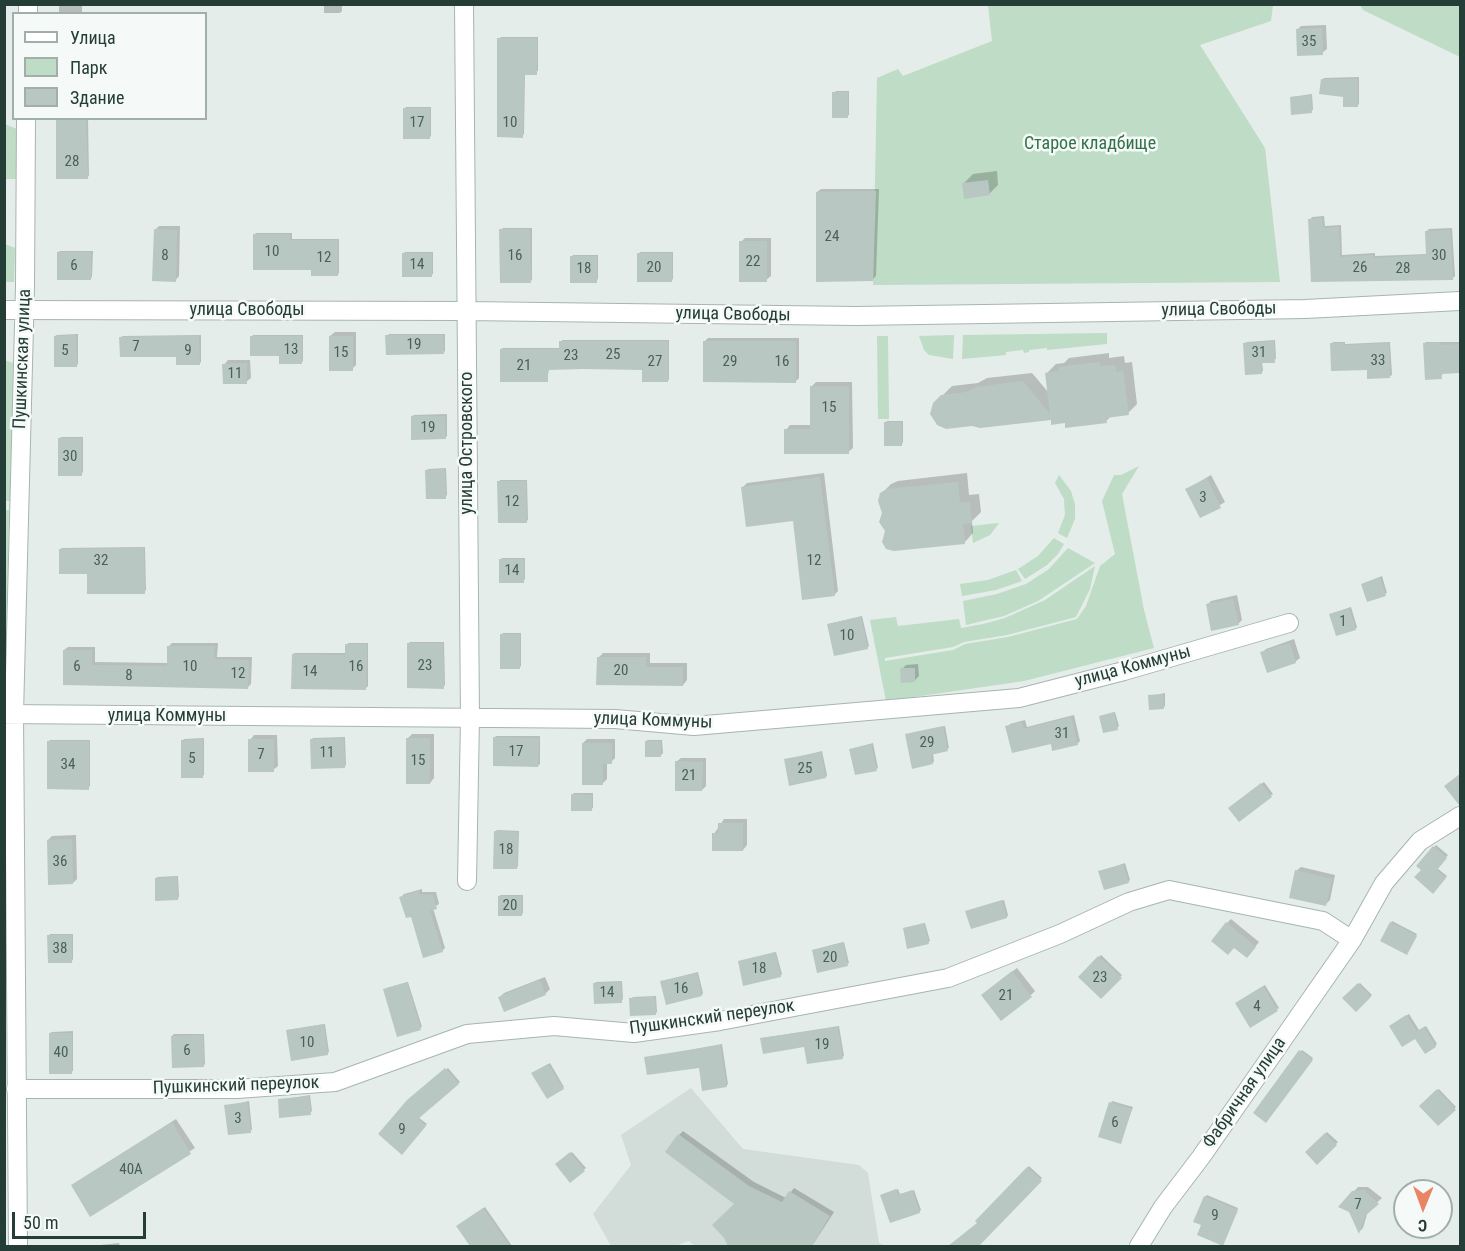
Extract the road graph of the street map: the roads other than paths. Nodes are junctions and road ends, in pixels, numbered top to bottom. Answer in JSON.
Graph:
{"nodes":[{"id":1,"x":464,"y":4,"type":"edge"},
{"id":2,"x":26,"y":120,"type":"edge"},
{"id":3,"x":1461,"y":301,"type":"edge"},
{"id":4,"x":4,"y":310,"type":"edge"},
{"id":5,"x":23,"y":310,"type":"junction"},
{"id":6,"x":466,"y":311,"type":"junction"},
{"id":7,"x":1290,"y":623,"type":"dead end"},
{"id":8,"x":9,"y":714,"type":"edge"},
{"id":9,"x":470,"y":718,"type":"junction"},
{"id":10,"x":1461,"y":816,"type":"edge"},
{"id":11,"x":467,"y":881,"type":"dead end"},
{"id":12,"x":1352,"y":940,"type":"junction"},
{"id":13,"x":12,"y":1099,"type":"edge"},
{"id":14,"x":18,"y":1246,"type":"edge"},
{"id":15,"x":1139,"y":1246,"type":"edge"}],
"edges":[{"from":1,"to":6,"type":"street","name":"улица Островского"},
{"from":2,"to":5,"type":"street","name":"Пушкинская улица"},
{"from":3,"to":6,"type":"street","name":"улица Свободы"},
{"from":4,"to":5,"type":"street","name":"улица Свободы"},
{"from":5,"to":6,"type":"street","name":"улица Свободы"},
{"from":5,"to":8,"type":"street","name":"Пушкинская улица"},
{"from":6,"to":9,"type":"street","name":"улица Островского"},
{"from":7,"to":9,"type":"street","name":"улица Коммуны"},
{"from":8,"to":9,"type":"street","name":"улица Коммуны"},
{"from":8,"to":13,"type":"street","name":"Пушкинская улица"},
{"from":9,"to":11,"type":"street","name":"улица Островского"},
{"from":10,"to":12,"type":"street","name":"Фабричная улица"},
{"from":12,"to":13,"type":"street","name":"Пушкинский переулок"},
{"from":12,"to":15,"type":"street","name":"Фабричная улица"},
{"from":13,"to":14,"type":"street","name":"Пушкинская улица"}]}
